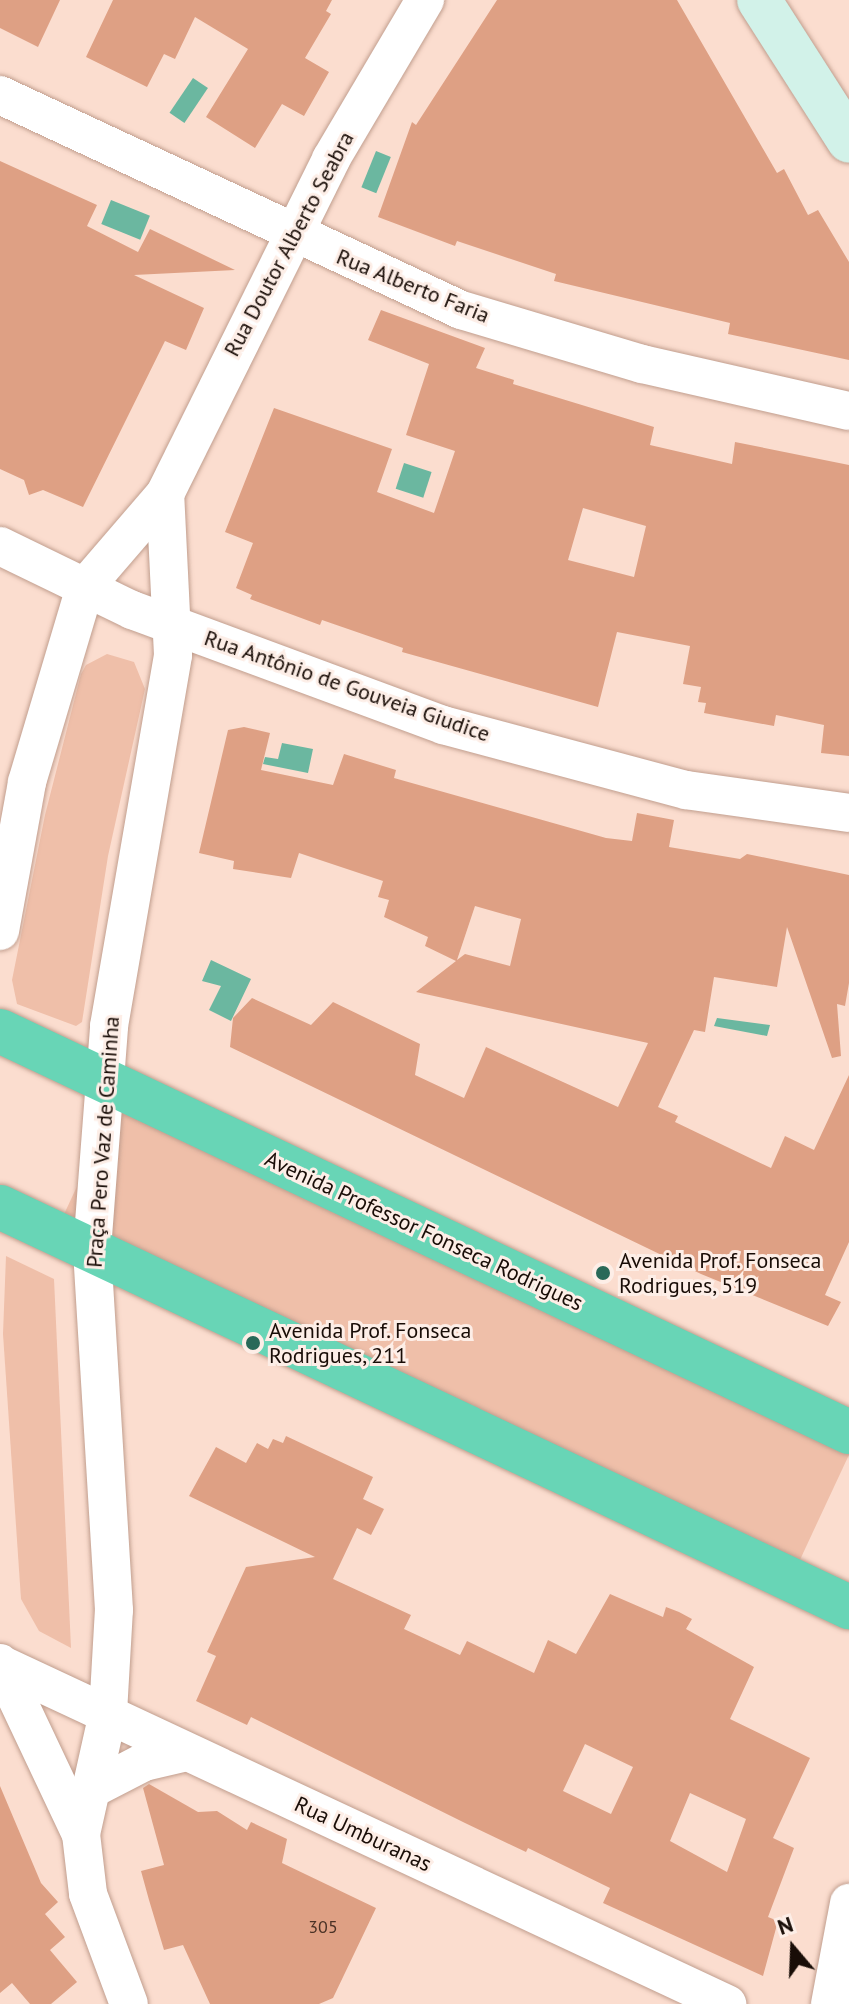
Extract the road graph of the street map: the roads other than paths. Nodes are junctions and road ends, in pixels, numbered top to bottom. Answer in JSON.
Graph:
{"nodes":[{"id":1,"x":425,"y":0,"type":"edge"},
{"id":2,"x":759,"y":0,"type":"edge"},
{"id":3,"x":0,"y":95,"type":"edge"},
{"id":4,"x":849,"y":141,"type":"edge"},
{"id":5,"x":294,"y":236,"type":"junction"},
{"id":6,"x":849,"y":411,"type":"edge"},
{"id":7,"x":165,"y":494,"type":"junction"},
{"id":8,"x":0,"y":546,"type":"edge"},
{"id":9,"x":85,"y":587,"type":"junction"},
{"id":10,"x":171,"y":624,"type":"junction"},
{"id":11,"x":849,"y":813,"type":"edge"},
{"id":12,"x":0,"y":931,"type":"edge"},
{"id":13,"x":0,"y":1031,"type":"edge"},
{"id":14,"x":104,"y":1081,"type":"junction"},
{"id":15,"x":0,"y":1207,"type":"edge"},
{"id":16,"x":92,"y":1249,"type":"junction"},
{"id":17,"x":849,"y":1432,"type":"edge"},
{"id":18,"x":849,"y":1607,"type":"edge"},
{"id":19,"x":0,"y":1663,"type":"edge"},
{"id":20,"x":108,"y":1713,"type":"junction"},
{"id":21,"x":187,"y":1752,"type":"junction"},
{"id":22,"x":92,"y":1789,"type":"junction"},
{"id":23,"x":81,"y":1834,"type":"junction"},
{"id":24,"x":849,"y":1903,"type":"edge"},
{"id":25,"x":129,"y":2004,"type":"edge"},
{"id":26,"x":727,"y":2004,"type":"edge"},
{"id":27,"x":830,"y":2004,"type":"edge"}],
"edges":[{"from":1,"to":5,"type":"street","name":"Rua Doutor Alberto Seabra"},
{"from":2,"to":4,"type":"street"},
{"from":3,"to":5,"type":"street","name":"Rua Alberto Faria"},
{"from":5,"to":6,"type":"street","name":"Rua Alberto Faria"},
{"from":5,"to":7,"type":"street","name":"Rua Doutor Alberto Seabra"},
{"from":7,"to":9,"type":"street","name":"Rua Doutor Alberto Seabra"},
{"from":7,"to":10,"type":"street","name":"Rua Doutor Alberto Seabra"},
{"from":8,"to":9,"type":"street","name":"Rua Antônio de Gouveia Giudice"},
{"from":9,"to":10,"type":"street","name":"Rua Antônio de Gouveia Giudice"},
{"from":9,"to":12,"type":"street"},
{"from":10,"to":11,"type":"street","name":"Rua Antônio de Gouveia Giudice"},
{"from":10,"to":14,"type":"street","name":"Praça Pero Vaz de Caminha"},
{"from":13,"to":14,"type":"highway","name":"Avenida Professor Fonseca Rodrigues"},
{"from":14,"to":16,"type":"street","name":"Praça Pero Vaz de Caminha"},
{"from":14,"to":17,"type":"highway","name":"Avenida Professor Fonseca Rodrigues"},
{"from":15,"to":16,"type":"highway"},
{"from":16,"to":18,"type":"highway"},
{"from":16,"to":20,"type":"street","name":"Praça Pero Vaz de Caminha"},
{"from":19,"to":20,"type":"street","name":"Rua Umburanas"},
{"from":19,"to":23,"type":"street"},
{"from":20,"to":21,"type":"street","name":"Rua Umburanas"},
{"from":20,"to":22,"type":"street","name":"Praça Pero Vaz de Caminha"},
{"from":21,"to":22,"type":"street"},
{"from":21,"to":26,"type":"street","name":"Rua Umburanas"},
{"from":22,"to":23,"type":"street","name":"Praça Pero Vaz de Caminha"},
{"from":23,"to":25,"type":"street"},
{"from":24,"to":27,"type":"street"}]}
